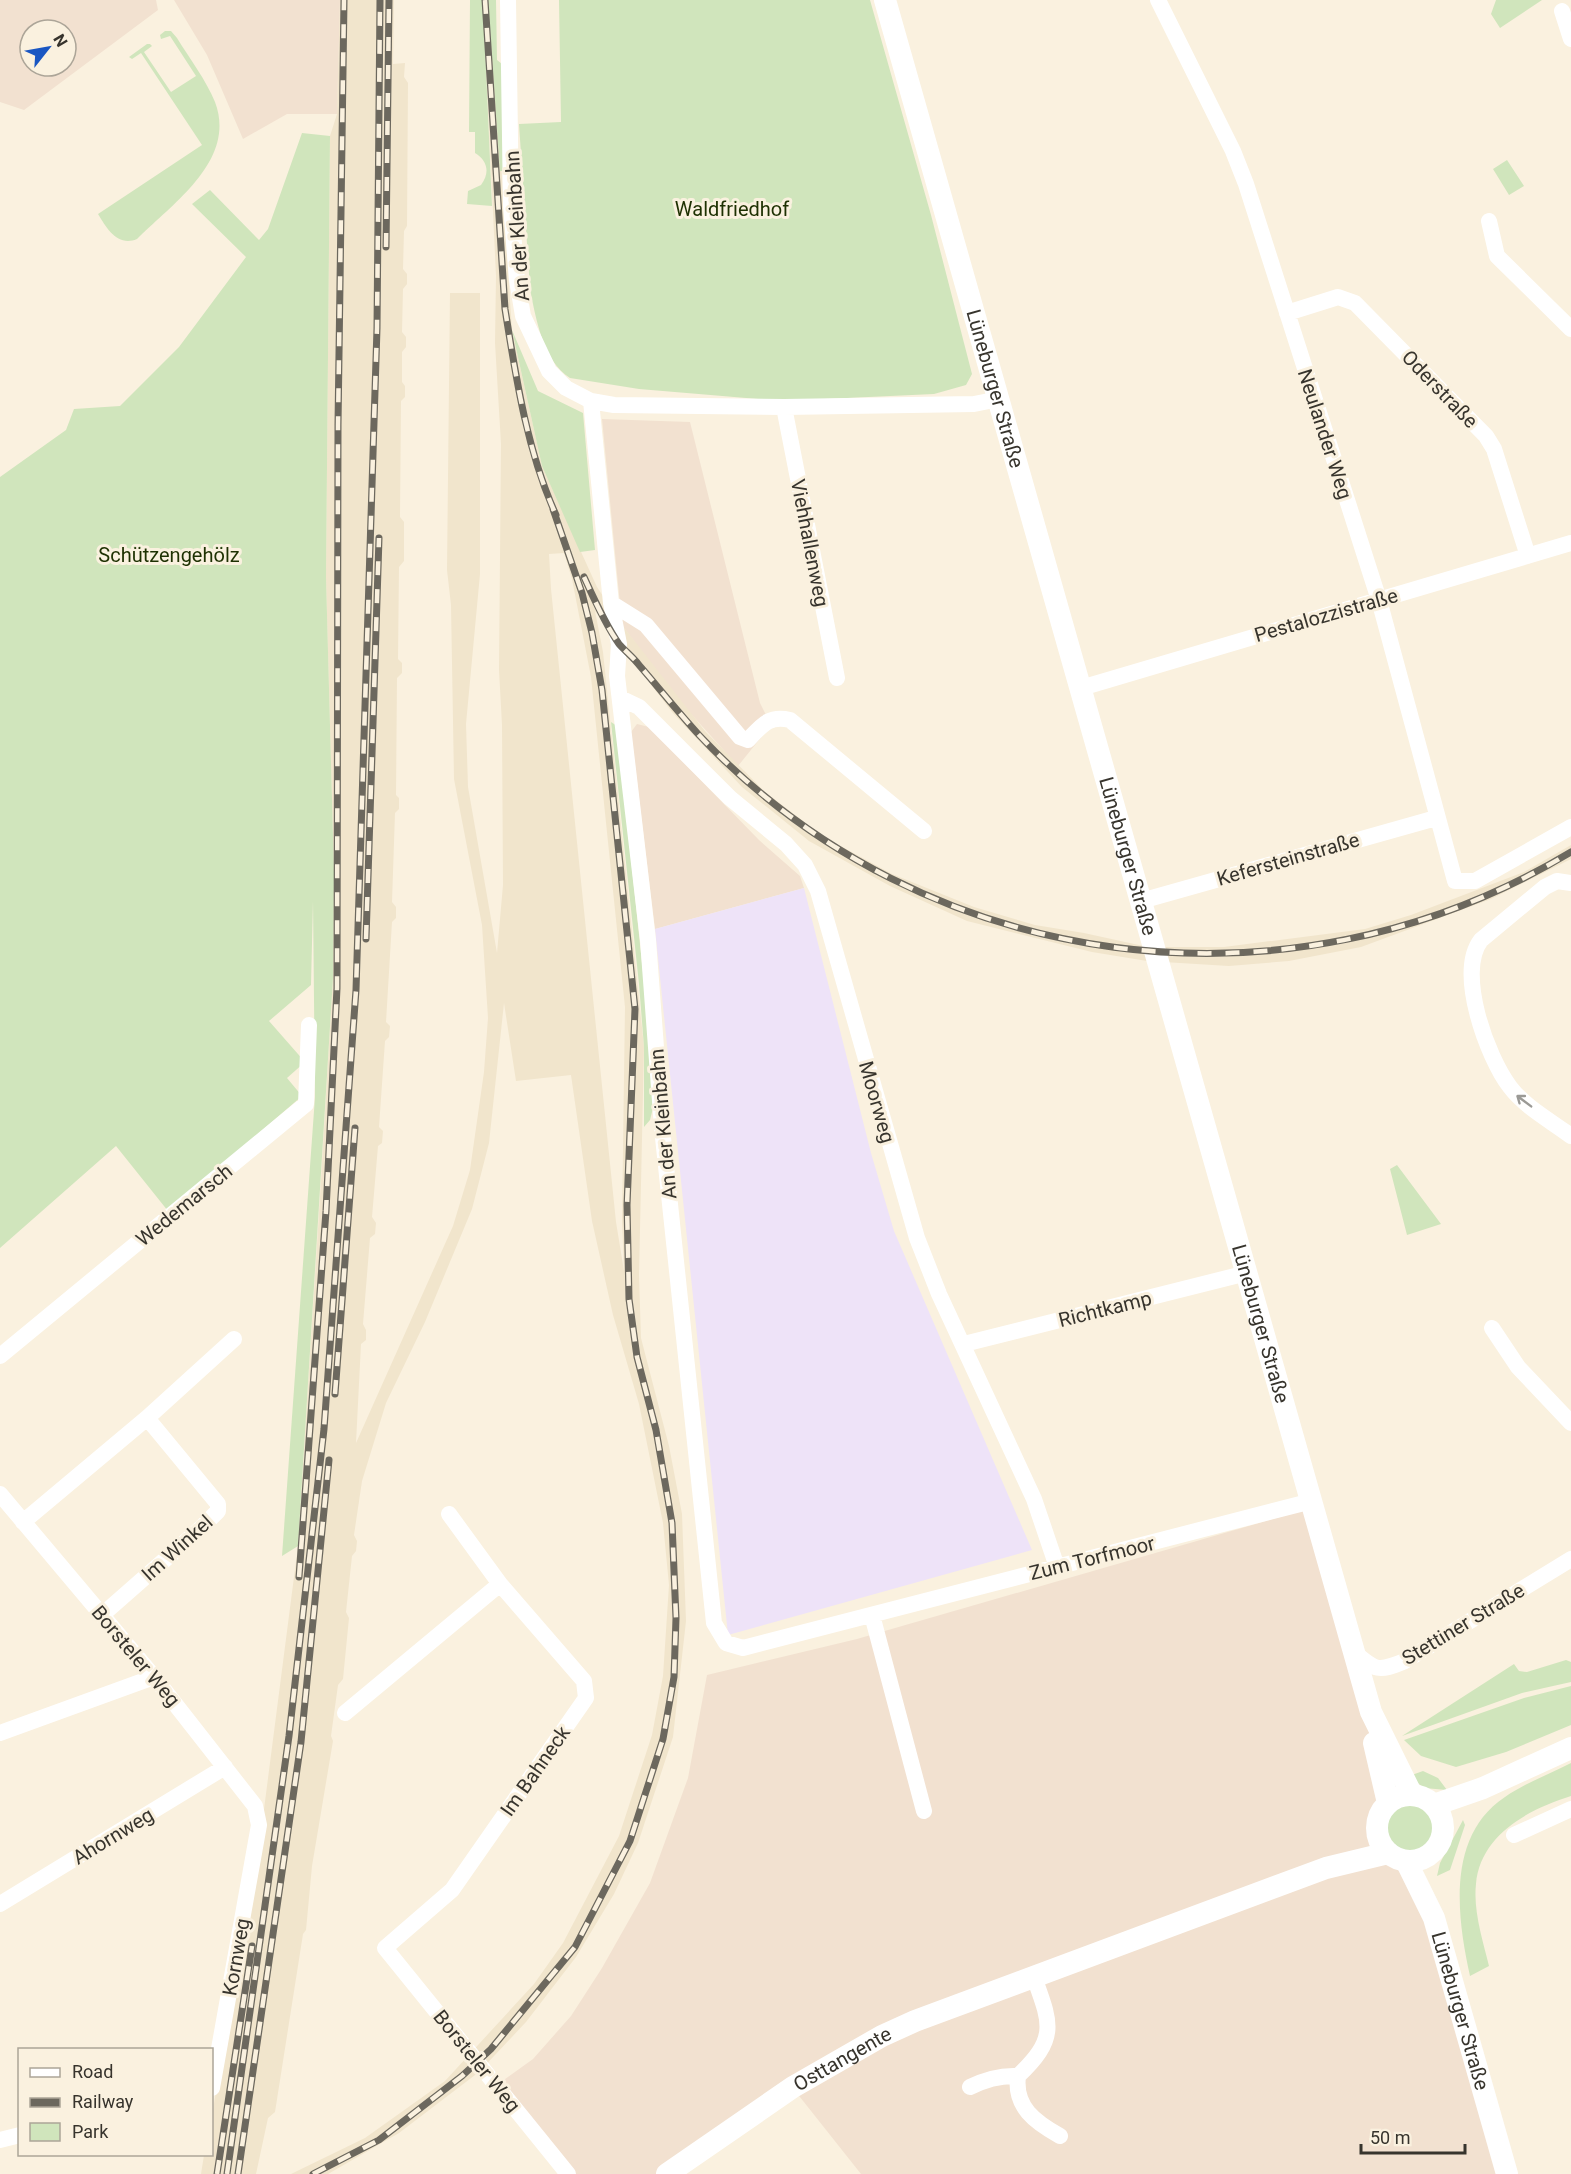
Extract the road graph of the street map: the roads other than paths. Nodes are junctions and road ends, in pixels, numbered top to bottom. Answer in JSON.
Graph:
{"nodes":[{"id":1,"x":508,"y":0,"type":"edge"},
{"id":2,"x":885,"y":0,"type":"edge"},
{"id":3,"x":1158,"y":0,"type":"edge"},
{"id":4,"x":1562,"y":11,"type":"dead end"},
{"id":5,"x":1571,"y":39,"type":"edge"},
{"id":6,"x":1489,"y":221,"type":"dead end"},
{"id":7,"x":1287,"y":313,"type":"junction"},
{"id":8,"x":1571,"y":328,"type":"edge"},
{"id":9,"x":999,"y":399,"type":"junction"},
{"id":10,"x":591,"y":401,"type":"junction"},
{"id":11,"x":784,"y":407,"type":"junction"},
{"id":12,"x":1571,"y":543,"type":"edge"},
{"id":13,"x":1528,"y":556,"type":"junction"},
{"id":14,"x":1379,"y":600,"type":"junction"},
{"id":15,"x":610,"y":603,"type":"junction"},
{"id":16,"x":837,"y":678,"type":"dead end"},
{"id":17,"x":1081,"y":688,"type":"junction"},
{"id":18,"x":620,"y":698,"type":"junction"},
{"id":19,"x":1436,"y":818,"type":"junction"},
{"id":20,"x":1571,"y":828,"type":"edge"},
{"id":21,"x":924,"y":831,"type":"dead end"},
{"id":22,"x":1571,"y":883,"type":"edge"},
{"id":23,"x":1141,"y":901,"type":"junction"},
{"id":24,"x":309,"y":1025,"type":"dead end"},
{"id":25,"x":1571,"y":1136,"type":"edge"},
{"id":26,"x":1247,"y":1273,"type":"junction"},
{"id":27,"x":1492,"y":1328,"type":"dead end"},
{"id":28,"x":234,"y":1339,"type":"dead end"},
{"id":29,"x":964,"y":1344,"type":"junction"},
{"id":30,"x":0,"y":1356,"type":"edge"},
{"id":31,"x":147,"y":1418,"type":"junction"},
{"id":32,"x":1571,"y":1423,"type":"edge"},
{"id":33,"x":0,"y":1494,"type":"edge"},
{"id":34,"x":1312,"y":1502,"type":"junction"},
{"id":35,"x":449,"y":1514,"type":"dead end"},
{"id":36,"x":23,"y":1522,"type":"junction"},
{"id":37,"x":1571,"y":1559,"type":"edge"},
{"id":38,"x":1057,"y":1567,"type":"junction"},
{"id":39,"x":500,"y":1584,"type":"junction"},
{"id":40,"x":102,"y":1615,"type":"junction"},
{"id":41,"x":872,"y":1615,"type":"junction"},
{"id":42,"x":726,"y":1643,"type":"joint"},
{"id":43,"x":1354,"y":1652,"type":"junction"},
{"id":44,"x":154,"y":1677,"type":"junction"},
{"id":45,"x":1371,"y":1712,"type":"junction"},
{"id":46,"x":345,"y":1713,"type":"dead end"},
{"id":47,"x":0,"y":1733,"type":"edge"},
{"id":48,"x":1571,"y":1748,"type":"edge"},
{"id":49,"x":225,"y":1767,"type":"junction"},
{"id":50,"x":1412,"y":1795,"type":"junction"},
{"id":51,"x":1388,"y":1803,"type":"junction"},
{"id":52,"x":1571,"y":1809,"type":"edge"},
{"id":53,"x":924,"y":1811,"type":"dead end"},
{"id":54,"x":1439,"y":1815,"type":"junction"},
{"id":55,"x":260,"y":1825,"type":"joint"},
{"id":56,"x":1377,"y":1833,"type":"junction"},
{"id":57,"x":1514,"y":1835,"type":"dead end"},
{"id":58,"x":1429,"y":1856,"type":"junction"},
{"id":59,"x":1397,"y":1857,"type":"junction"},
{"id":60,"x":1326,"y":1868,"type":"junction"},
{"id":61,"x":0,"y":1904,"type":"edge"},
{"id":62,"x":1434,"y":1918,"type":"junction"},
{"id":63,"x":385,"y":1948,"type":"joint"},
{"id":64,"x":1034,"y":1977,"type":"junction"},
{"id":65,"x":1018,"y":2076,"type":"junction"},
{"id":66,"x":213,"y":2083,"type":"edge"},
{"id":67,"x":970,"y":2088,"type":"dead end"},
{"id":68,"x":18,"y":2136,"type":"edge"},
{"id":69,"x":1060,"y":2136,"type":"dead end"},
{"id":70,"x":0,"y":2140,"type":"edge"},
{"id":71,"x":568,"y":2174,"type":"edge"},
{"id":72,"x":666,"y":2174,"type":"edge"},
{"id":73,"x":1507,"y":2174,"type":"edge"}],
"edges":[{"from":1,"to":10,"type":"street","name":"An der Kleinbahn"},
{"from":2,"to":9,"type":"main road","name":"Lüneburger Straße"},
{"from":3,"to":7,"type":"street","name":"Neulander Weg"},
{"from":4,"to":5,"type":"street"},
{"from":6,"to":8,"type":"street"},
{"from":7,"to":13,"type":"street","name":"Oderstraße"},
{"from":7,"to":14,"type":"street","name":"Neulander Weg"},
{"from":9,"to":11,"type":"street"},
{"from":9,"to":17,"type":"main road","name":"Lüneburger Straße"},
{"from":10,"to":11,"type":"street"},
{"from":10,"to":15,"type":"street","name":"An der Kleinbahn"},
{"from":11,"to":16,"type":"street","name":"Viehhallenweg"},
{"from":12,"to":13,"type":"street","name":"Pestalozzistraße"},
{"from":13,"to":14,"type":"street","name":"Pestalozzistraße"},
{"from":14,"to":17,"type":"street","name":"Pestalozzistraße"},
{"from":14,"to":19,"type":"street","name":"Neulander Weg"},
{"from":15,"to":18,"type":"street","name":"An der Kleinbahn"},
{"from":15,"to":21,"type":"street"},
{"from":17,"to":23,"type":"main road","name":"Lüneburger Straße"},
{"from":18,"to":29,"type":"street","name":"Moorweg"},
{"from":18,"to":42,"type":"street","name":"An der Kleinbahn"},
{"from":19,"to":20,"type":"street","name":"Neulander Weg"},
{"from":19,"to":23,"type":"street","name":"Kefersteinstraße"},
{"from":25,"to":22,"type":"street","one_way":true},
{"from":23,"to":26,"type":"main road","name":"Lüneburger Straße"},
{"from":24,"to":30,"type":"street","name":"Wedemarsch"},
{"from":26,"to":29,"type":"street","name":"Richtkamp"},
{"from":26,"to":34,"type":"main road","name":"Lüneburger Straße"},
{"from":27,"to":32,"type":"street"},
{"from":28,"to":31,"type":"street"},
{"from":29,"to":38,"type":"street","name":"Moorweg"},
{"from":31,"to":36,"type":"street"},
{"from":31,"to":40,"type":"street","name":"Im Winkel"},
{"from":33,"to":36,"type":"street","name":"Borsteler Weg"},
{"from":34,"to":38,"type":"street","name":"Zum Torfmoor"},
{"from":34,"to":43,"type":"main road","name":"Lüneburger Straße"},
{"from":35,"to":39,"type":"street","name":"Im Bahneck"},
{"from":36,"to":40,"type":"street","name":"Borsteler Weg"},
{"from":37,"to":43,"type":"street","name":"Stettiner Straße"},
{"from":38,"to":41,"type":"street","name":"Zum Torfmoor"},
{"from":39,"to":46,"type":"street"},
{"from":39,"to":63,"type":"street","name":"Im Bahneck"},
{"from":40,"to":44,"type":"street","name":"Borsteler Weg"},
{"from":41,"to":42,"type":"street","name":"Zum Torfmoor"},
{"from":41,"to":53,"type":"street"},
{"from":43,"to":45,"type":"main road","name":"Lüneburger Straße"},
{"from":44,"to":47,"type":"street"},
{"from":44,"to":49,"type":"street","name":"Borsteler Weg"},
{"from":45,"to":50,"type":"main road","name":"Lüneburger Straße"},
{"from":45,"to":51,"type":"main road","name":"Lüneburger Straße"},
{"from":48,"to":54,"type":"main road"},
{"from":49,"to":55,"type":"street","name":"Borsteler Weg"},
{"from":49,"to":61,"type":"street","name":"Ahornweg"},
{"from":50,"to":51,"type":"main road"},
{"from":50,"to":54,"type":"main road"},
{"from":51,"to":56,"type":"main road"},
{"from":52,"to":57,"type":"street"},
{"from":54,"to":58,"type":"main road"},
{"from":55,"to":66,"type":"street","name":"Kornweg"},
{"from":56,"to":59,"type":"main road","name":"Lüneburger Straße"},
{"from":56,"to":60,"type":"main road","name":"Osttangente"},
{"from":58,"to":59,"type":"main road"},
{"from":58,"to":62,"type":"main road","name":"Lüneburger Straße"},
{"from":59,"to":60,"type":"main road","name":"Osttangente"},
{"from":59,"to":62,"type":"main road","name":"Lüneburger Straße"},
{"from":60,"to":64,"type":"main road","name":"Osttangente"},
{"from":62,"to":73,"type":"main road","name":"Lüneburger Straße"},
{"from":63,"to":71,"type":"street","name":"Borsteler Weg"},
{"from":64,"to":65,"type":"street"},
{"from":64,"to":72,"type":"main road","name":"Osttangente"},
{"from":65,"to":67,"type":"street"},
{"from":65,"to":69,"type":"street"},
{"from":68,"to":70,"type":"street"}]}
